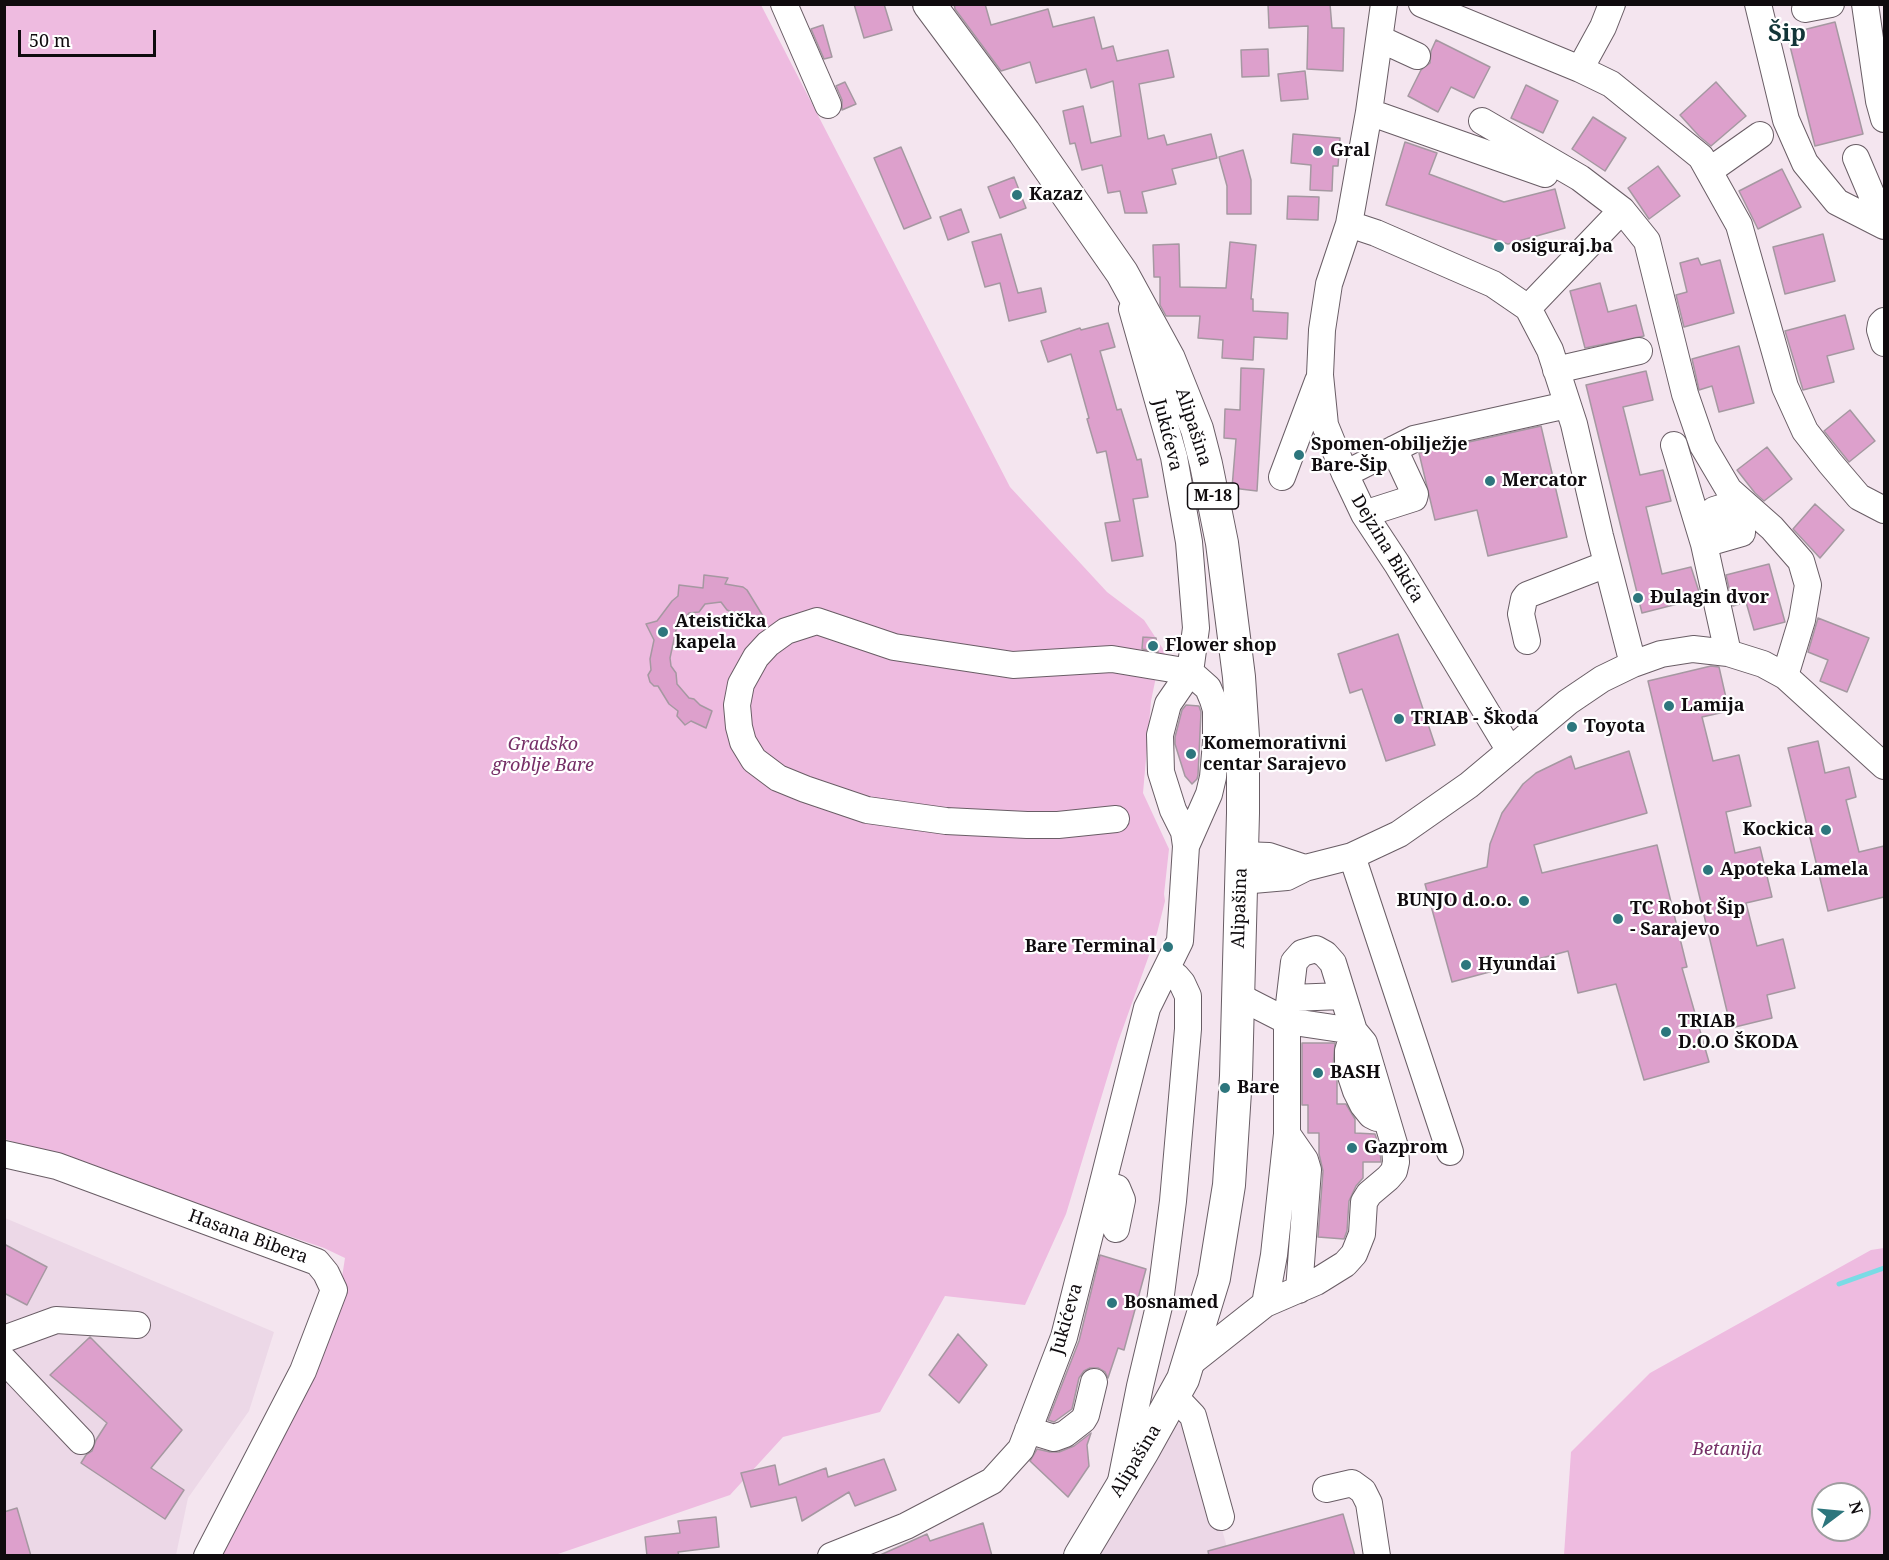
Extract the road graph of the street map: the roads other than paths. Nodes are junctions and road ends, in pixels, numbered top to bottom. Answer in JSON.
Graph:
{"nodes":[{"id":1,"x":784,"y":4,"type":"edge"},
{"id":2,"x":929,"y":4,"type":"edge"},
{"id":3,"x":1384,"y":4,"type":"edge"},
{"id":4,"x":1422,"y":4,"type":"edge"},
{"id":5,"x":1612,"y":4,"type":"edge"},
{"id":6,"x":1758,"y":4,"type":"edge"},
{"id":7,"x":1831,"y":4,"type":"edge"},
{"id":8,"x":1805,"y":9,"type":"dead end"},
{"id":9,"x":1872,"y":11,"type":"edge"},
{"id":10,"x":1380,"y":39,"type":"junction"},
{"id":11,"x":1417,"y":56,"type":"dead end"},
{"id":12,"x":1580,"y":69,"type":"junction"},
{"id":13,"x":828,"y":105,"type":"dead end"},
{"id":14,"x":1369,"y":112,"type":"junction"},
{"id":15,"x":1884,"y":119,"type":"edge"},
{"id":16,"x":1482,"y":121,"type":"dead end"},
{"id":17,"x":1760,"y":135,"type":"dead end"},
{"id":18,"x":1856,"y":158,"type":"dead end"},
{"id":19,"x":1709,"y":171,"type":"junction"},
{"id":20,"x":1545,"y":174,"type":"dead end"},
{"id":21,"x":1622,"y":210,"type":"junction"},
{"id":22,"x":1349,"y":224,"type":"junction"},
{"id":23,"x":1884,"y":225,"type":"edge"},
{"id":24,"x":1122,"y":273,"type":"junction"},
{"id":25,"x":1528,"y":308,"type":"junction"},
{"id":26,"x":1884,"y":321,"type":"edge"},
{"id":27,"x":1884,"y":343,"type":"edge"},
{"id":28,"x":1639,"y":351,"type":"dead end"},
{"id":29,"x":1556,"y":370,"type":"junction"},
{"id":30,"x":1320,"y":375,"type":"junction"},
{"id":31,"x":1567,"y":405,"type":"junction"},
{"id":32,"x":1674,"y":445,"type":"dead end"},
{"id":33,"x":1395,"y":449,"type":"junction"},
{"id":34,"x":1344,"y":474,"type":"junction"},
{"id":35,"x":1282,"y":477,"type":"dead end"},
{"id":36,"x":1884,"y":510,"type":"edge"},
{"id":37,"x":1364,"y":514,"type":"junction"},
{"id":38,"x":1607,"y":564,"type":"junction"},
{"id":39,"x":1527,"y":641,"type":"dead end"},
{"id":40,"x":1728,"y":653,"type":"junction"},
{"id":41,"x":1633,"y":664,"type":"junction"},
{"id":42,"x":1190,"y":672,"type":"junction"},
{"id":43,"x":1785,"y":676,"type":"junction"},
{"id":44,"x":1510,"y":751,"type":"junction"},
{"id":45,"x":1884,"y":766,"type":"edge"},
{"id":46,"x":1116,"y":819,"type":"dead end"},
{"id":47,"x":1186,"y":846,"type":"junction"},
{"id":48,"x":1352,"y":856,"type":"junction"},
{"id":49,"x":1241,"y":868,"type":"junction"},
{"id":50,"x":1165,"y":974,"type":"junction"},
{"id":51,"x":1238,"y":996,"type":"junction"},
{"id":52,"x":1342,"y":996,"type":"junction"},
{"id":53,"x":1289,"y":1009,"type":"junction"},
{"id":54,"x":1354,"y":1031,"type":"junction"},
{"id":55,"x":1287,"y":1134,"type":"junction"},
{"id":56,"x":1450,"y":1152,"type":"dead end"},
{"id":57,"x":4,"y":1154,"type":"edge"},
{"id":58,"x":1103,"y":1184,"type":"junction"},
{"id":59,"x":1116,"y":1229,"type":"dead end"},
{"id":60,"x":1299,"y":1290,"type":"junction"},
{"id":61,"x":1265,"y":1304,"type":"junction"},
{"id":62,"x":136,"y":1325,"type":"dead end"},
{"id":63,"x":4,"y":1339,"type":"edge"},
{"id":64,"x":4,"y":1360,"type":"edge"},
{"id":65,"x":1189,"y":1364,"type":"junction"},
{"id":66,"x":1094,"y":1382,"type":"dead end"},
{"id":67,"x":1174,"y":1396,"type":"junction"},
{"id":68,"x":1028,"y":1430,"type":"junction"},
{"id":69,"x":81,"y":1441,"type":"dead end"},
{"id":70,"x":1119,"y":1489,"type":"junction"},
{"id":71,"x":1326,"y":1489,"type":"dead end"},
{"id":72,"x":1221,"y":1517,"type":"dead end"},
{"id":73,"x":207,"y":1556,"type":"edge"},
{"id":74,"x":831,"y":1556,"type":"edge"},
{"id":75,"x":1080,"y":1556,"type":"edge"},
{"id":76,"x":1377,"y":1556,"type":"edge"}],
"edges":[{"from":1,"to":13,"type":"street"},
{"from":2,"to":24,"type":"main road","name":"Alipašina","number":"M-18"},
{"from":3,"to":10,"type":"street","name":"Dejzina Bikića"},
{"from":4,"to":12,"type":"street"},
{"from":5,"to":12,"type":"street"},
{"from":6,"to":23,"type":"street"},
{"from":7,"to":8,"type":"street"},
{"from":9,"to":15,"type":"street"},
{"from":10,"to":11,"type":"street"},
{"from":10,"to":14,"type":"street","name":"Dejzina Bikića"},
{"from":12,"to":19,"type":"street"},
{"from":14,"to":20,"type":"street"},
{"from":14,"to":22,"type":"street","name":"Dejzina Bikića"},
{"from":16,"to":21,"type":"street"},
{"from":17,"to":19,"type":"street"},
{"from":18,"to":23,"type":"street"},
{"from":19,"to":36,"type":"street"},
{"from":21,"to":25,"type":"street"},
{"from":21,"to":43,"type":"street"},
{"from":22,"to":25,"type":"street"},
{"from":22,"to":30,"type":"street","name":"Dejzina Bikića"},
{"from":24,"to":42,"type":"street","name":"Jukićeva"},
{"from":24,"to":49,"type":"main road","name":"Alipašina","number":"M-18"},
{"from":25,"to":29,"type":"street"},
{"from":26,"to":27,"type":"street"},
{"from":28,"to":29,"type":"street"},
{"from":29,"to":31,"type":"street"},
{"from":30,"to":34,"type":"street","name":"Dejzina Bikića"},
{"from":30,"to":35,"type":"street"},
{"from":31,"to":33,"type":"street"},
{"from":31,"to":38,"type":"street"},
{"from":32,"to":40,"type":"street"},
{"from":33,"to":34,"type":"street"},
{"from":33,"to":37,"type":"street"},
{"from":34,"to":37,"type":"street","name":"Dejzina Bikića"},
{"from":37,"to":44,"type":"street","name":"Dejzina Bikića"},
{"from":38,"to":39,"type":"street"},
{"from":38,"to":41,"type":"street"},
{"from":40,"to":41,"type":"street"},
{"from":40,"to":43,"type":"street"},
{"from":41,"to":44,"type":"street"},
{"from":42,"to":46,"type":"street"},
{"from":42,"to":47,"type":"street","name":"Jukićeva"},
{"from":42,"to":47,"type":"street","name":"Jukićeva"},
{"from":43,"to":45,"type":"street"},
{"from":44,"to":48,"type":"street"},
{"from":47,"to":50,"type":"street","name":"Jukićeva"},
{"from":48,"to":49,"type":"street"},
{"from":48,"to":56,"type":"street"},
{"from":49,"to":51,"type":"main road","name":"Alipašina","number":"M-18"},
{"from":50,"to":58,"type":"street","name":"Jukićeva"},
{"from":50,"to":70,"type":"street"},
{"from":51,"to":53,"type":"street"},
{"from":51,"to":65,"type":"main road","name":"Alipašina","number":"M-18"},
{"from":52,"to":53,"type":"street"},
{"from":52,"to":53,"type":"street"},
{"from":52,"to":54,"type":"street"},
{"from":53,"to":54,"type":"street"},
{"from":53,"to":55,"type":"street"},
{"from":54,"to":60,"type":"street","name":"Alipašina"},
{"from":55,"to":60,"type":"street"},
{"from":55,"to":61,"type":"street"},
{"from":57,"to":73,"type":"street","name":"Hasana Bibera"},
{"from":58,"to":59,"type":"street"},
{"from":58,"to":68,"type":"street","name":"Jukićeva"},
{"from":60,"to":61,"type":"street","name":"Alipašina"},
{"from":61,"to":65,"type":"street","name":"Alipašina"},
{"from":62,"to":63,"type":"street"},
{"from":64,"to":69,"type":"street"},
{"from":65,"to":67,"type":"main road","name":"Alipašina","number":"M-18"},
{"from":66,"to":68,"type":"street"},
{"from":67,"to":70,"type":"main road","name":"Alipašina","number":"M-18"},
{"from":67,"to":72,"type":"street"},
{"from":68,"to":74,"type":"street","name":"Jukićeva"},
{"from":70,"to":75,"type":"main road","name":"Alipašina","number":"M-18"},
{"from":71,"to":76,"type":"street"}]}
